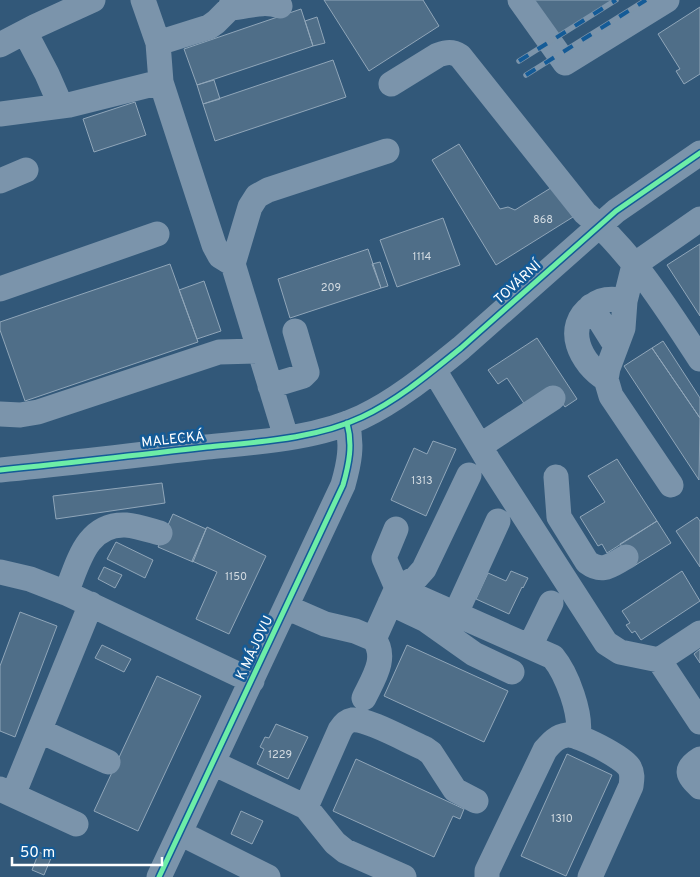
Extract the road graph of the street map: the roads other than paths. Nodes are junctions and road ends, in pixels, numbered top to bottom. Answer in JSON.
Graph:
{"nodes":[{"id":1,"x":93,"y":0,"type":"edge"},
{"id":2,"x":143,"y":0,"type":"edge"},
{"id":3,"x":520,"y":0,"type":"edge"},
{"id":4,"x":666,"y":0,"type":"edge"},
{"id":5,"x":231,"y":4,"type":"edge"},
{"id":6,"x":280,"y":6,"type":"dead end"},
{"id":7,"x":25,"y":32,"type":"junction"},
{"id":8,"x":158,"y":43,"type":"junction"},
{"id":9,"x":0,"y":45,"type":"edge"},
{"id":10,"x":161,"y":82,"type":"junction"},
{"id":11,"x":391,"y":84,"type":"dead end"},
{"id":12,"x":61,"y":106,"type":"junction"},
{"id":13,"x":0,"y":114,"type":"edge"},
{"id":14,"x":387,"y":151,"type":"dead end"},
{"id":15,"x":700,"y":153,"type":"edge"},
{"id":16,"x":26,"y":170,"type":"dead end"},
{"id":17,"x":0,"y":180,"type":"edge"},
{"id":18,"x":700,"y":219,"type":"edge"},
{"id":19,"x":600,"y":225,"type":"junction"},
{"id":20,"x":157,"y":234,"type":"dead end"},
{"id":21,"x":233,"y":264,"type":"junction"},
{"id":22,"x":634,"y":265,"type":"junction"},
{"id":23,"x":0,"y":290,"type":"edge"},
{"id":24,"x":625,"y":301,"type":"junction"},
{"id":25,"x":591,"y":306,"type":"junction"},
{"id":26,"x":295,"y":331,"type":"dead end"},
{"id":27,"x":625,"y":340,"type":"junction"},
{"id":28,"x":260,"y":352,"type":"junction"},
{"id":29,"x":700,"y":359,"type":"edge"},
{"id":30,"x":434,"y":370,"type":"junction"},
{"id":31,"x":606,"y":379,"type":"junction"},
{"id":32,"x":270,"y":386,"type":"junction"},
{"id":33,"x":552,"y":398,"type":"dead end"},
{"id":34,"x":0,"y":414,"type":"edge"},
{"id":35,"x":347,"y":423,"type":"junction"},
{"id":36,"x":286,"y":437,"type":"junction"},
{"id":37,"x":480,"y":446,"type":"junction"},
{"id":38,"x":0,"y":470,"type":"edge"},
{"id":39,"x":469,"y":475,"type":"dead end"},
{"id":40,"x":556,"y":477,"type":"dead end"},
{"id":41,"x":671,"y":485,"type":"dead end"},
{"id":42,"x":559,"y":517,"type":"junction"},
{"id":43,"x":498,"y":520,"type":"dead end"},
{"id":44,"x":396,"y":529,"type":"dead end"},
{"id":45,"x":534,"y":532,"type":"junction"},
{"id":46,"x":160,"y":533,"type":"dead end"},
{"id":47,"x":626,"y":557,"type":"dead end"},
{"id":48,"x":0,"y":572,"type":"edge"},
{"id":49,"x":66,"y":593,"type":"junction"},
{"id":50,"x":393,"y":595,"type":"junction"},
{"id":51,"x":550,"y":603,"type":"dead end"},
{"id":52,"x":91,"y":604,"type":"junction"},
{"id":53,"x":286,"y":607,"type":"junction"},
{"id":54,"x":456,"y":613,"type":"junction"},
{"id":55,"x":700,"y":633,"type":"edge"},
{"id":56,"x":374,"y":639,"type":"junction"},
{"id":57,"x":530,"y":646,"type":"junction"},
{"id":58,"x":659,"y":660,"type":"junction"},
{"id":59,"x":512,"y":672,"type":"dead end"},
{"id":60,"x":252,"y":681,"type":"junction"},
{"id":61,"x":364,"y":698,"type":"dead end"},
{"id":62,"x":700,"y":722,"type":"edge"},
{"id":63,"x":40,"y":731,"type":"junction"},
{"id":64,"x":578,"y":736,"type":"junction"},
{"id":65,"x":700,"y":759,"type":"edge"},
{"id":66,"x":108,"y":762,"type":"dead end"},
{"id":67,"x":213,"y":763,"type":"junction"},
{"id":68,"x":700,"y":787,"type":"edge"},
{"id":69,"x":7,"y":792,"type":"edge"},
{"id":70,"x":476,"y":801,"type":"dead end"},
{"id":71,"x":306,"y":807,"type":"junction"},
{"id":72,"x":76,"y":824,"type":"dead end"},
{"id":73,"x":180,"y":833,"type":"junction"},
{"id":74,"x":159,"y":877,"type":"edge"},
{"id":75,"x":268,"y":877,"type":"edge"},
{"id":76,"x":404,"y":877,"type":"edge"},
{"id":77,"x":487,"y":877,"type":"edge"},
{"id":78,"x":590,"y":877,"type":"edge"}],
"edges":[{"from":1,"to":7,"type":"street"},
{"from":2,"to":8,"type":"street"},
{"from":3,"to":4,"type":"street"},
{"from":5,"to":6,"type":"street"},
{"from":5,"to":8,"type":"street"},
{"from":7,"to":9,"type":"street"},
{"from":7,"to":12,"type":"street"},
{"from":8,"to":10,"type":"street"},
{"from":10,"to":12,"type":"street"},
{"from":10,"to":21,"type":"street"},
{"from":11,"to":19,"type":"street"},
{"from":12,"to":13,"type":"street"},
{"from":14,"to":21,"type":"street"},
{"from":15,"to":19,"type":"street","name":"TOVÁRNÍ"},
{"from":16,"to":17,"type":"street"},
{"from":18,"to":22,"type":"street"},
{"from":19,"to":22,"type":"street"},
{"from":19,"to":30,"type":"street","name":"TOVÁRNÍ"},
{"from":20,"to":23,"type":"street"},
{"from":21,"to":28,"type":"street"},
{"from":22,"to":24,"type":"street"},
{"from":22,"to":29,"type":"street"},
{"from":24,"to":25,"type":"street"},
{"from":24,"to":27,"type":"street"},
{"from":25,"to":27,"type":"street"},
{"from":25,"to":31,"type":"street"},
{"from":26,"to":32,"type":"street"},
{"from":27,"to":31,"type":"street"},
{"from":28,"to":32,"type":"street"},
{"from":28,"to":34,"type":"street"},
{"from":30,"to":35,"type":"street","name":"TOVÁRNÍ"},
{"from":30,"to":37,"type":"street"},
{"from":31,"to":41,"type":"street"},
{"from":32,"to":36,"type":"street"},
{"from":33,"to":37,"type":"street"},
{"from":35,"to":36,"type":"street","name":"MALECKÁ"},
{"from":35,"to":53,"type":"street","name":"K MÁJOVU"},
{"from":36,"to":38,"type":"street","name":"MALECKÁ"},
{"from":37,"to":45,"type":"street"},
{"from":39,"to":50,"type":"street"},
{"from":40,"to":42,"type":"street"},
{"from":42,"to":45,"type":"street"},
{"from":42,"to":47,"type":"street"},
{"from":43,"to":54,"type":"street"},
{"from":44,"to":50,"type":"street"},
{"from":45,"to":58,"type":"street"},
{"from":46,"to":49,"type":"street"},
{"from":48,"to":49,"type":"street"},
{"from":49,"to":52,"type":"street"},
{"from":50,"to":54,"type":"street"},
{"from":50,"to":56,"type":"street"},
{"from":50,"to":59,"type":"street"},
{"from":51,"to":57,"type":"street"},
{"from":52,"to":60,"type":"street"},
{"from":52,"to":63,"type":"street"},
{"from":53,"to":56,"type":"street"},
{"from":53,"to":60,"type":"street","name":"K MÁJOVU"},
{"from":54,"to":57,"type":"street"},
{"from":55,"to":58,"type":"street"},
{"from":56,"to":61,"type":"street"},
{"from":57,"to":64,"type":"street"},
{"from":58,"to":62,"type":"street"},
{"from":60,"to":67,"type":"street","name":"K MÁJOVU"},
{"from":63,"to":66,"type":"street"},
{"from":63,"to":69,"type":"street"},
{"from":64,"to":77,"type":"street"},
{"from":64,"to":78,"type":"street"},
{"from":65,"to":68,"type":"street"},
{"from":67,"to":71,"type":"street"},
{"from":67,"to":73,"type":"street","name":"K MÁJOVU"},
{"from":69,"to":72,"type":"street"},
{"from":70,"to":71,"type":"street"},
{"from":71,"to":76,"type":"street"},
{"from":73,"to":74,"type":"street","name":"K MÁJOVU"},
{"from":73,"to":75,"type":"street"}]}
